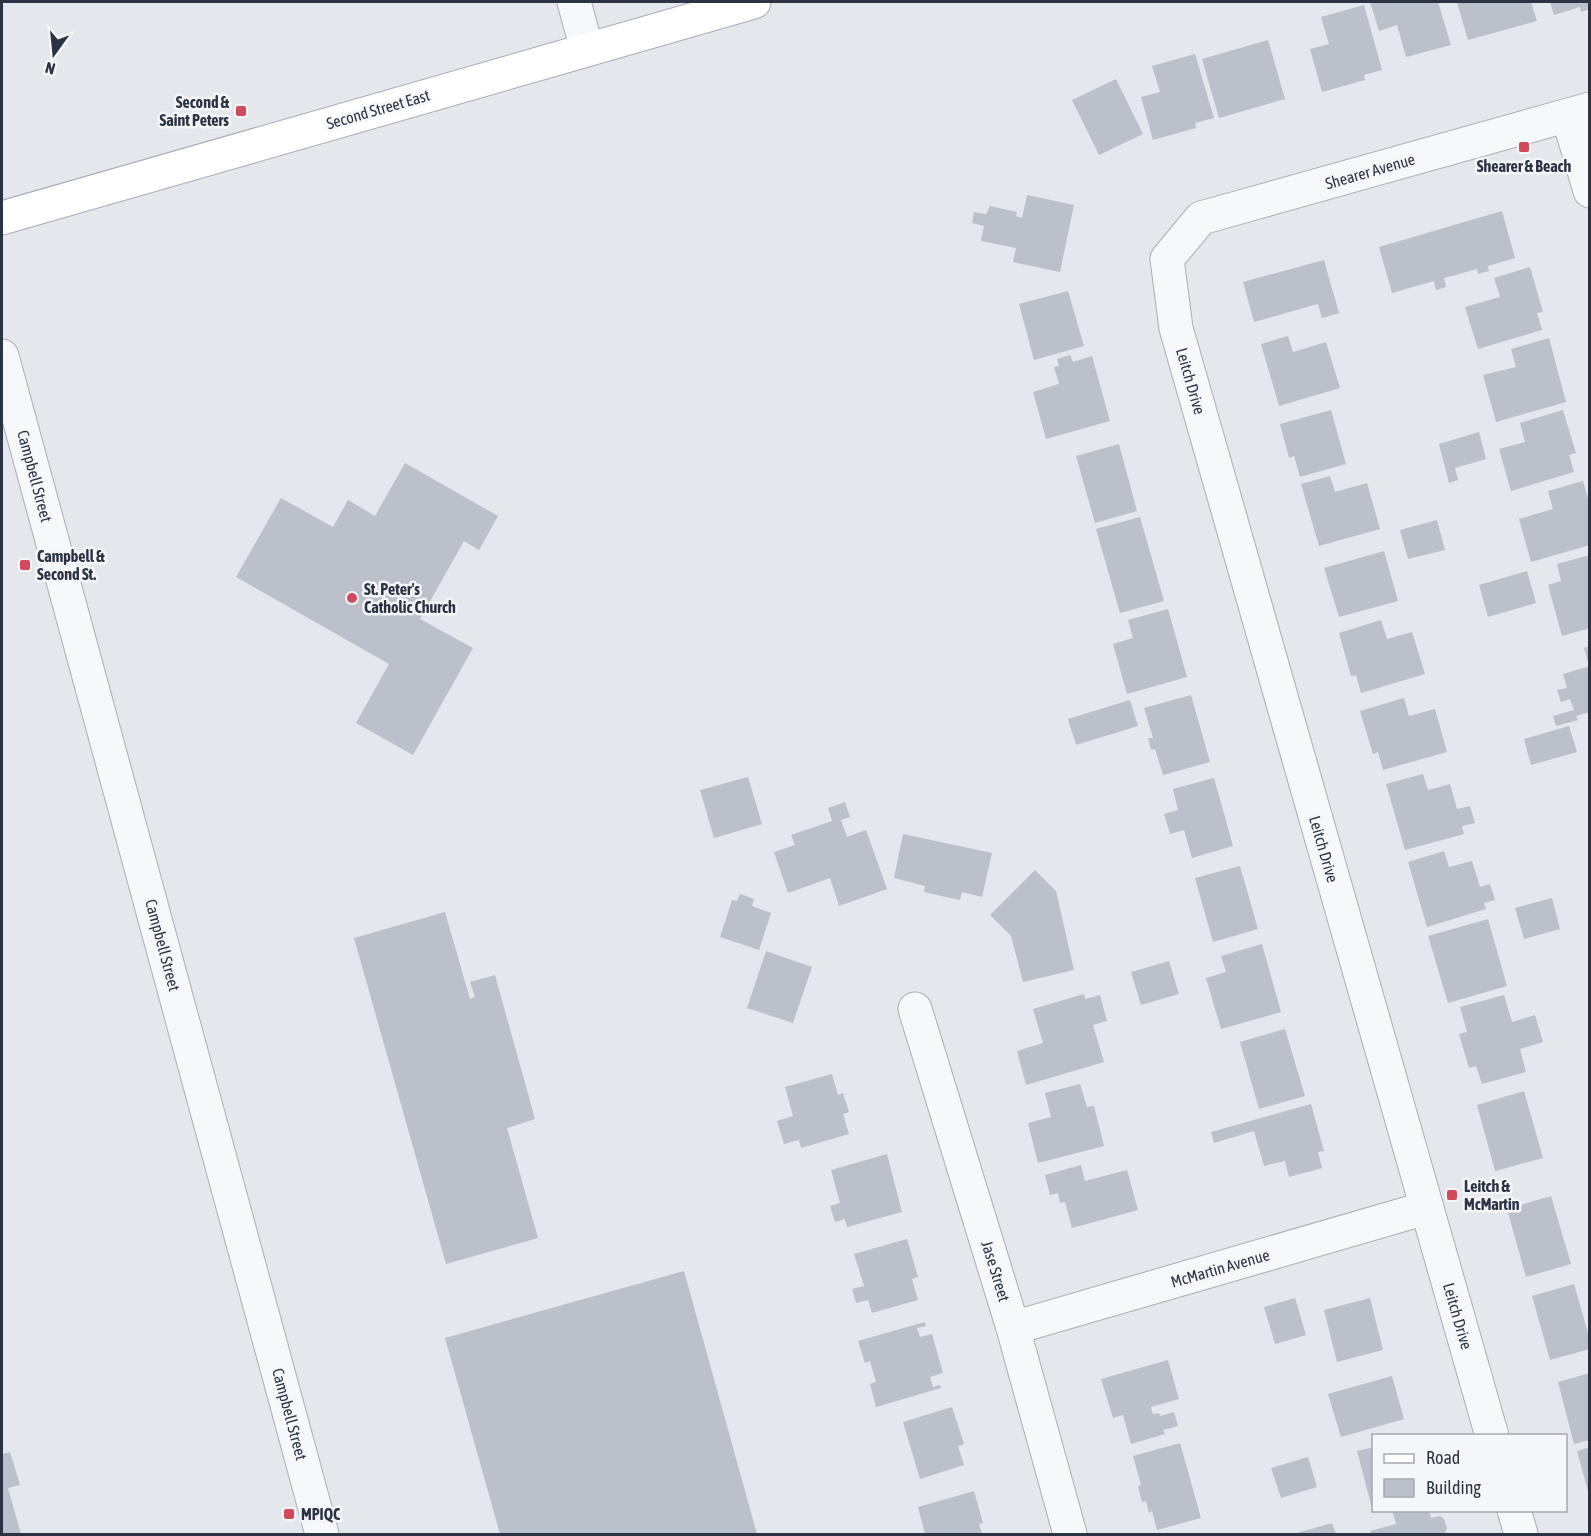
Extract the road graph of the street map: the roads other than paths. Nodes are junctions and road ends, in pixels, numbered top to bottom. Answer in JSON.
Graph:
{"nodes":[{"id":1,"x":574,"y":2,"type":"edge"},
{"id":2,"x":754,"y":2,"type":"edge"},
{"id":3,"x":587,"y":49,"type":"junction"},
{"id":4,"x":1579,"y":113,"type":"edge"},
{"id":5,"x":1590,"y":191,"type":"edge"},
{"id":6,"x":2,"y":218,"type":"edge"},
{"id":7,"x":1167,"y":259,"type":"joint"},
{"id":8,"x":2,"y":356,"type":"edge"},
{"id":9,"x":915,"y":1009,"type":"dead end"},
{"id":10,"x":1426,"y":1208,"type":"junction"},
{"id":11,"x":1013,"y":1328,"type":"junction"},
{"id":12,"x":1491,"y":1434,"type":"edge"},
{"id":13,"x":1515,"y":1512,"type":"edge"},
{"id":14,"x":322,"y":1534,"type":"edge"},
{"id":15,"x":1070,"y":1534,"type":"edge"},
{"id":16,"x":1521,"y":1534,"type":"edge"}],
"edges":[{"from":1,"to":3,"type":"street"},
{"from":2,"to":3,"type":"main road","name":"Second Street East"},
{"from":3,"to":6,"type":"main road","name":"Second Street East"},
{"from":4,"to":5,"type":"street"},
{"from":4,"to":7,"type":"street","name":"Shearer Avenue"},
{"from":7,"to":10,"type":"street","name":"Leitch Drive"},
{"from":8,"to":14,"type":"street","name":"Campbell Street"},
{"from":9,"to":11,"type":"street","name":"Jase Street"},
{"from":10,"to":11,"type":"street","name":"McMartin Avenue"},
{"from":10,"to":12,"type":"street","name":"Leitch Drive"},
{"from":11,"to":15,"type":"street","name":"Jase Street"},
{"from":13,"to":16,"type":"street"}]}
